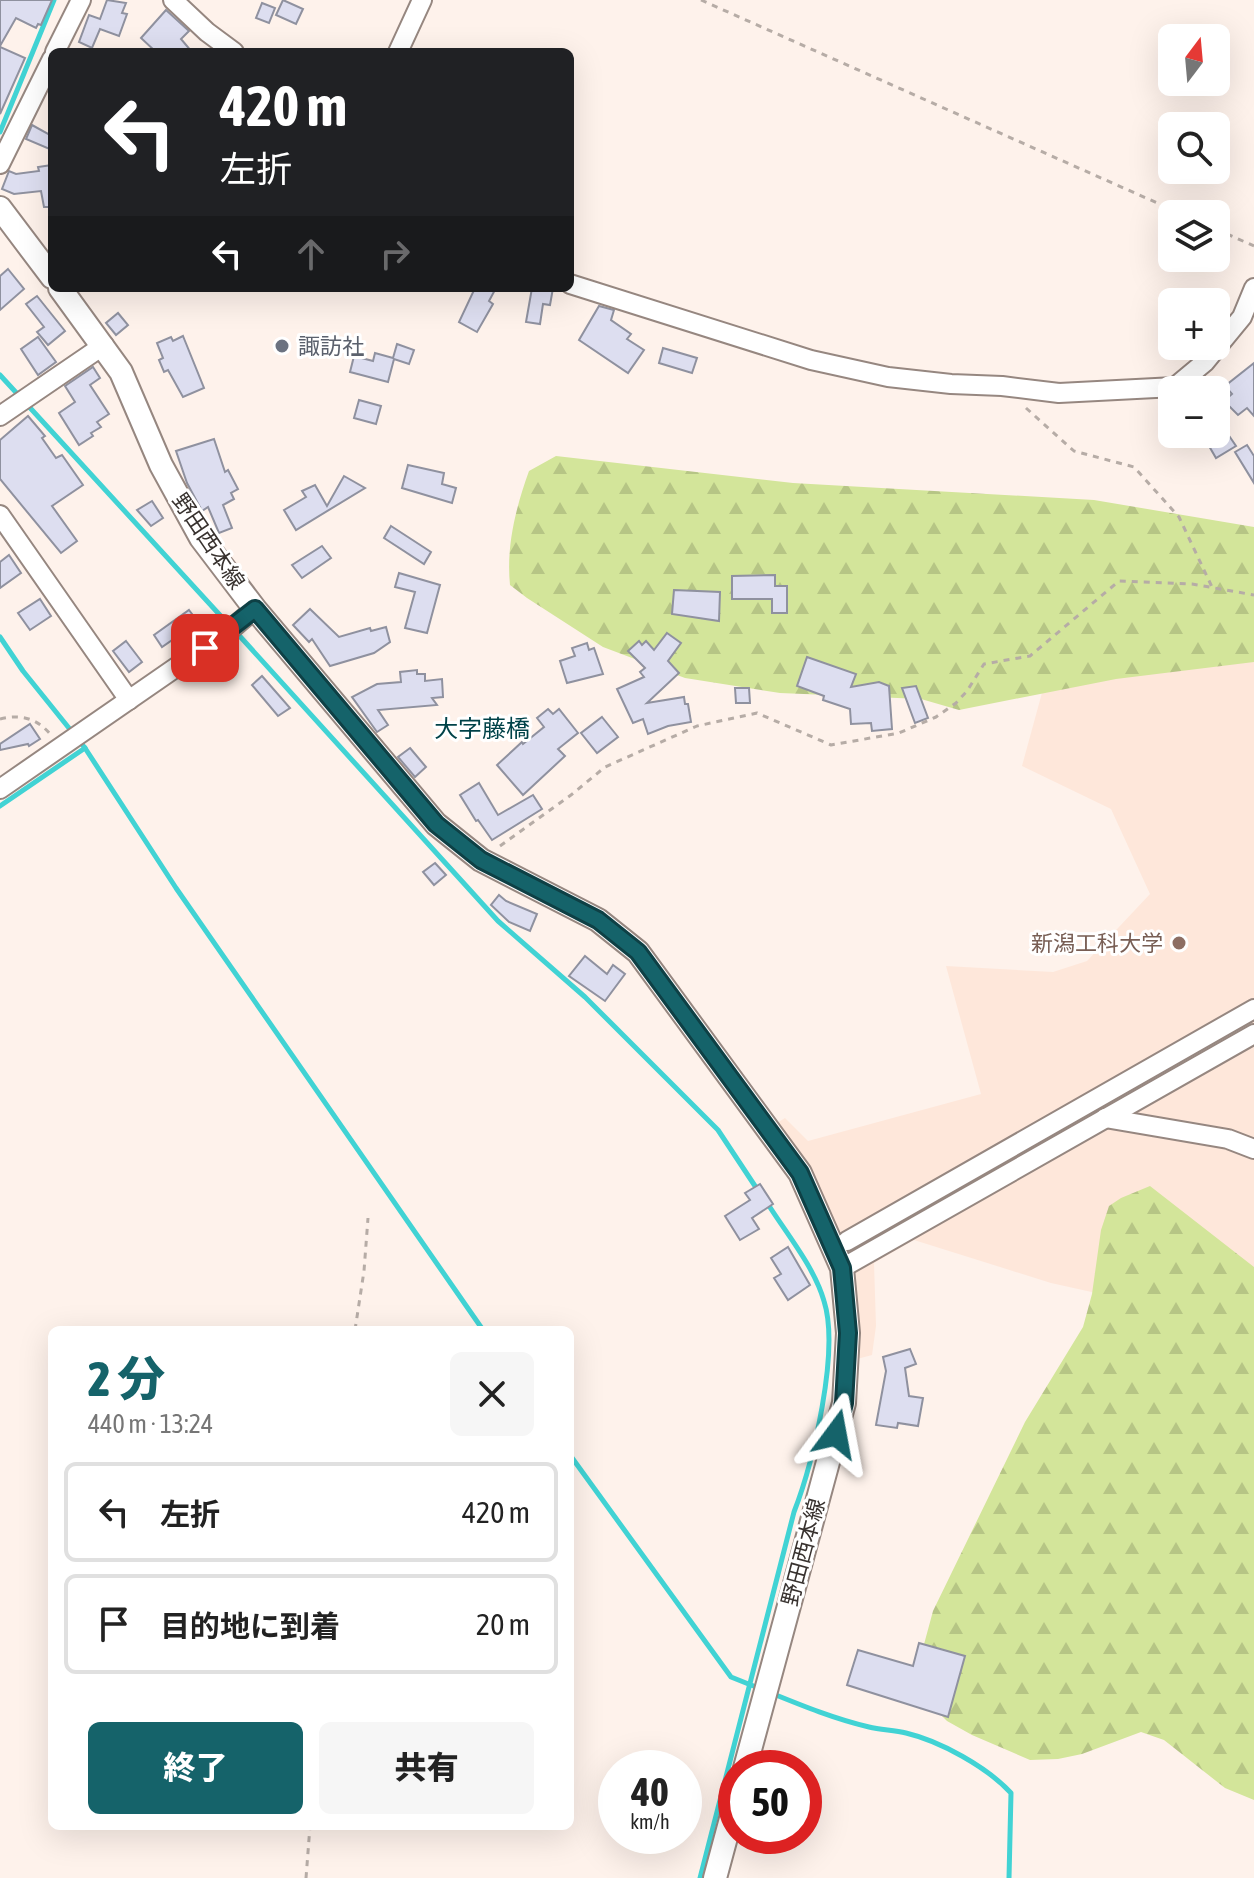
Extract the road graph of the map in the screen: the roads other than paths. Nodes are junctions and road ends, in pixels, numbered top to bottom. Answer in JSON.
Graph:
{"nodes":[{"id":1,"x":81,"y":0,"type":"edge"},
{"id":2,"x":173,"y":0,"type":"edge"},
{"id":3,"x":422,"y":0,"type":"edge"},
{"id":4,"x":57,"y":48,"type":"edge"},
{"id":5,"x":229,"y":48,"type":"edge"},
{"id":6,"x":400,"y":48,"type":"edge"},
{"id":7,"x":48,"y":67,"type":"edge"},
{"id":8,"x":0,"y":164,"type":"edge"},
{"id":9,"x":0,"y":208,"type":"edge"},
{"id":10,"x":48,"y":272,"type":"edge"},
{"id":11,"x":574,"y":285,"type":"edge"},
{"id":12,"x":1254,"y":288,"type":"edge"},
{"id":13,"x":63,"y":292,"type":"edge"},
{"id":14,"x":104,"y":345,"type":"junction"},
{"id":15,"x":0,"y":416,"type":"edge"},
{"id":16,"x":0,"y":515,"type":"edge"},
{"id":17,"x":255,"y":609,"type":"junction"},
{"id":18,"x":129,"y":700,"type":"junction"},
{"id":19,"x":0,"y":789,"type":"edge"},
{"id":20,"x":1254,"y":1009,"type":"edge"},
{"id":21,"x":1254,"y":1034,"type":"edge"},
{"id":22,"x":1105,"y":1118,"type":"junction"},
{"id":23,"x":1254,"y":1149,"type":"edge"},
{"id":24,"x":847,"y":1241,"type":"dead end"},
{"id":25,"x":842,"y":1268,"type":"junction"},
{"id":26,"x":750,"y":1750,"type":"edge"},
{"id":27,"x":721,"y":1854,"type":"edge"},
{"id":28,"x":715,"y":1878,"type":"edge"}],
"edges":[{"from":1,"to":4,"type":"street"},
{"from":2,"to":5,"type":"street"},
{"from":3,"to":6,"type":"street"},
{"from":7,"to":8,"type":"street"},
{"from":9,"to":10,"type":"main road"},
{"from":11,"to":12,"type":"street"},
{"from":13,"to":14,"type":"main road","name":"野田西本線"},
{"from":14,"to":15,"type":"street"},
{"from":14,"to":17,"type":"main road","name":"野田西本線"},
{"from":16,"to":18,"type":"street"},
{"from":17,"to":18,"type":"street"},
{"from":17,"to":25,"type":"main road","name":"野田西本線"},
{"from":18,"to":19,"type":"street"},
{"from":20,"to":24,"type":"street"},
{"from":21,"to":22,"type":"street"},
{"from":22,"to":23,"type":"street"},
{"from":22,"to":25,"type":"street"},
{"from":25,"to":26,"type":"main road","name":"野田西本線"},
{"from":27,"to":28,"type":"main road"}]}
